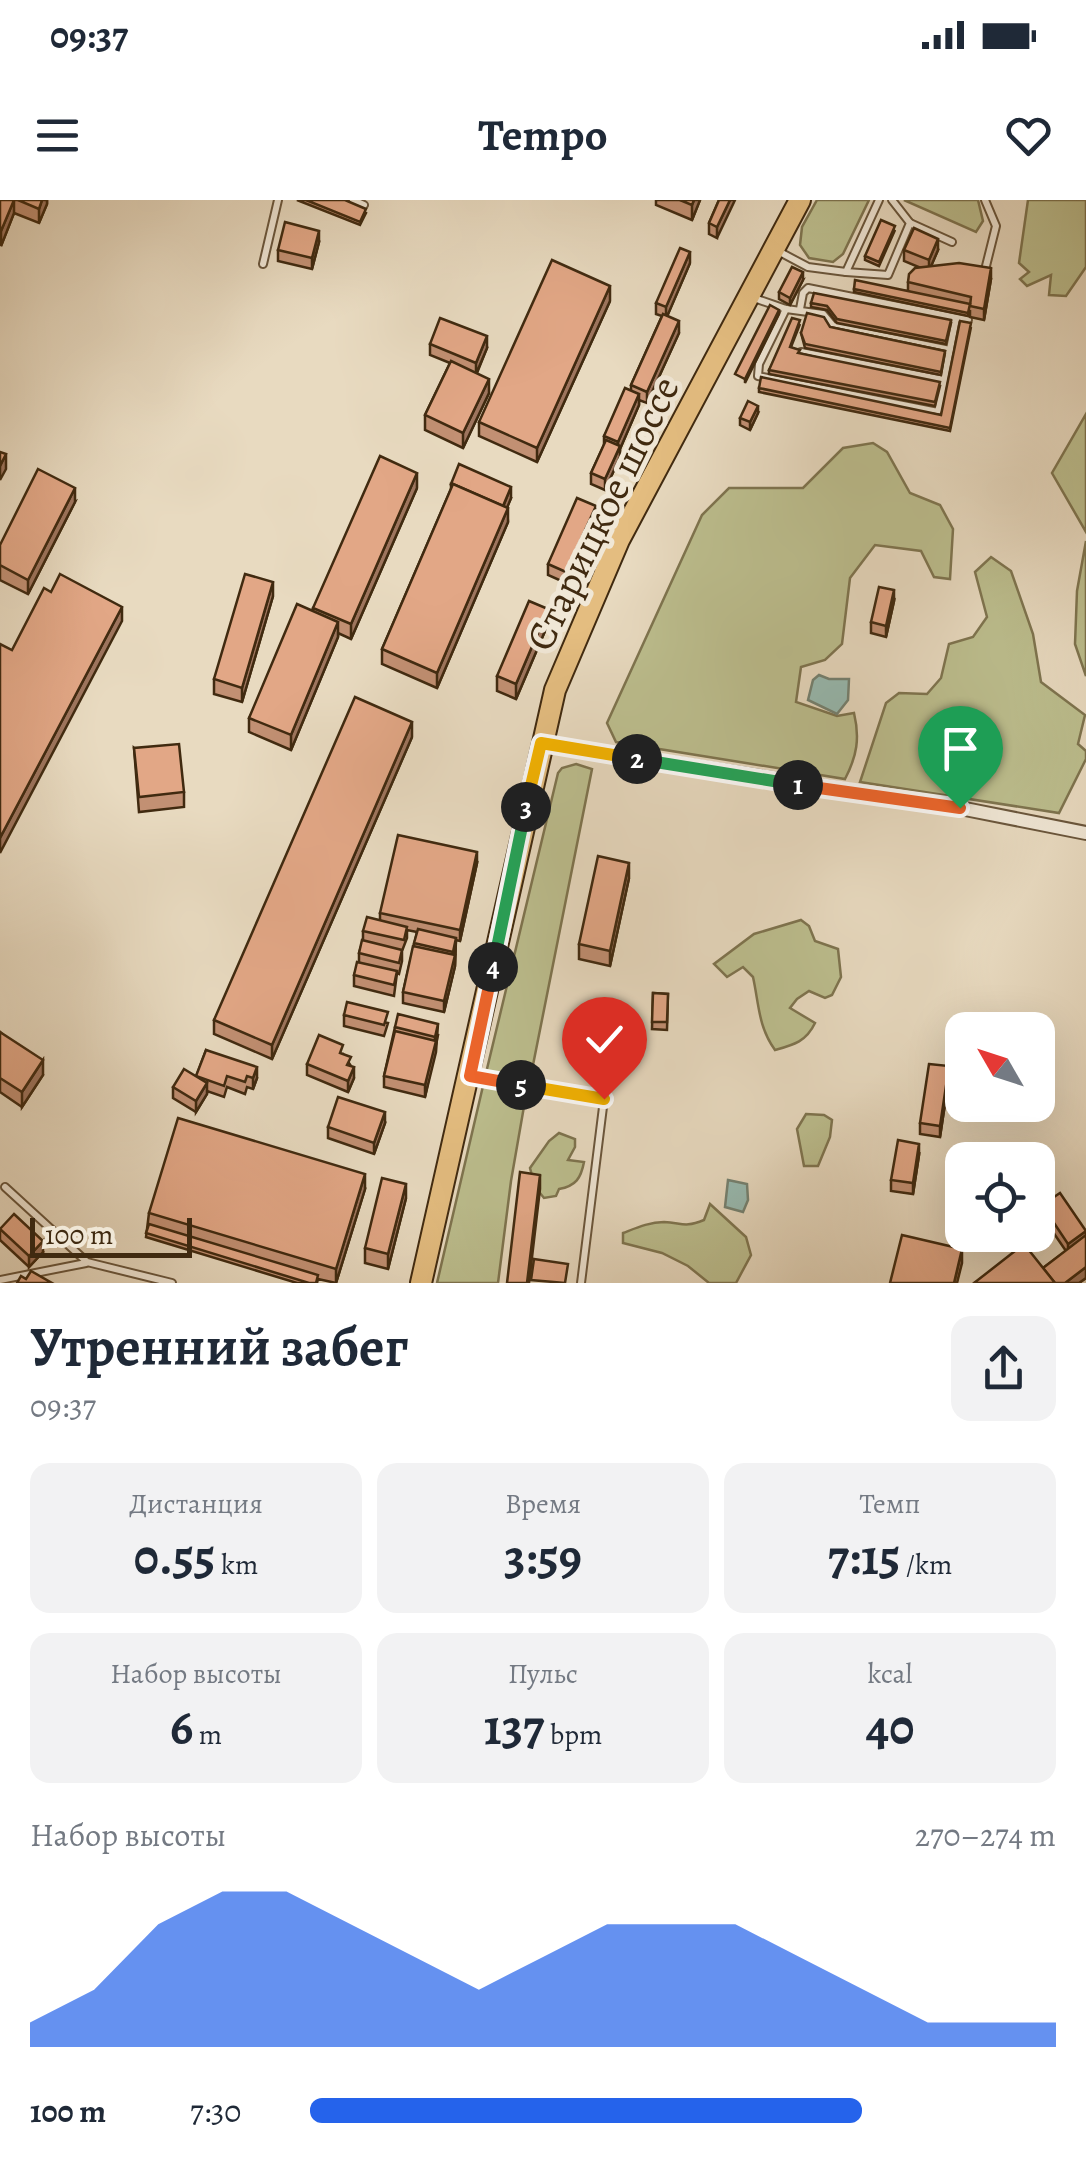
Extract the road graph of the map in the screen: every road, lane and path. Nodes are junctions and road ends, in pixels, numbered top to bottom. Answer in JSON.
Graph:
{"nodes":[{"id":1,"x":278,"y":200,"type":"edge"},
{"id":2,"x":352,"y":200,"type":"edge"},
{"id":3,"x":800,"y":200,"type":"edge"},
{"id":4,"x":879,"y":200,"type":"edge"},
{"id":5,"x":892,"y":200,"type":"edge"},
{"id":6,"x":985,"y":200,"type":"edge"},
{"id":7,"x":364,"y":205,"type":"edge"},
{"id":8,"x":910,"y":223,"type":"junction"},
{"id":9,"x":952,"y":242,"type":"dead end"},
{"id":10,"x":775,"y":249,"type":"junction"},
{"id":11,"x":263,"y":264,"type":"dead end"},
{"id":12,"x":985,"y":270,"type":"edge"},
{"id":13,"x":846,"y":272,"type":"junction"},
{"id":14,"x":750,"y":296,"type":"junction"},
{"id":15,"x":786,"y":309,"type":"junction"},
{"id":16,"x":800,"y":309,"type":"junction"},
{"id":17,"x":956,"y":318,"type":"junction"},
{"id":18,"x":968,"y":320,"type":"edge"},
{"id":19,"x":950,"y":350,"type":"junction"},
{"id":20,"x":801,"y":352,"type":"edge"},
{"id":21,"x":944,"y":380,"type":"junction"},
{"id":22,"x":541,"y":743,"type":"junction"},
{"id":23,"x":1086,"y":833,"type":"edge"},
{"id":24,"x":470,"y":1076,"type":"junction"},
{"id":25,"x":5,"y":1187,"type":"dead end"},
{"id":26,"x":87,"y":1262,"type":"junction"},
{"id":27,"x":0,"y":1280,"type":"edge"},
{"id":28,"x":172,"y":1283,"type":"edge"},
{"id":29,"x":421,"y":1283,"type":"edge"},
{"id":30,"x":581,"y":1283,"type":"edge"}],
"edges":[{"from":1,"to":11,"type":"lane"},
{"from":2,"to":7,"type":"lane"},
{"from":3,"to":10,"type":"main road","name":"Старицкое шоссе"},
{"from":4,"to":13,"type":"lane"},
{"from":5,"to":8,"type":"lane"},
{"from":6,"to":12,"type":"lane"},
{"from":8,"to":9,"type":"lane"},
{"from":8,"to":13,"type":"lane"},
{"from":10,"to":13,"type":"lane"},
{"from":10,"to":14,"type":"main road","name":"Старицкое шоссе"},
{"from":14,"to":15,"type":"lane"},
{"from":14,"to":22,"type":"main road","name":"Старицкое шоссе"},
{"from":15,"to":16,"type":"lane"},
{"from":15,"to":21,"type":"lane"},
{"from":16,"to":17,"type":"lane"},
{"from":16,"to":19,"type":"lane"},
{"from":17,"to":18,"type":"lane"},
{"from":17,"to":19,"type":"lane"},
{"from":19,"to":21,"type":"lane"},
{"from":20,"to":21,"type":"lane"},
{"from":22,"to":23,"type":"street"},
{"from":22,"to":24,"type":"main road","name":"Старицкое шоссе"},
{"from":24,"to":29,"type":"main road","name":"Старицкое шоссе"},
{"from":24,"to":30,"type":"lane"},
{"from":25,"to":26,"type":"lane"},
{"from":26,"to":27,"type":"lane"},
{"from":26,"to":28,"type":"lane"}]}
